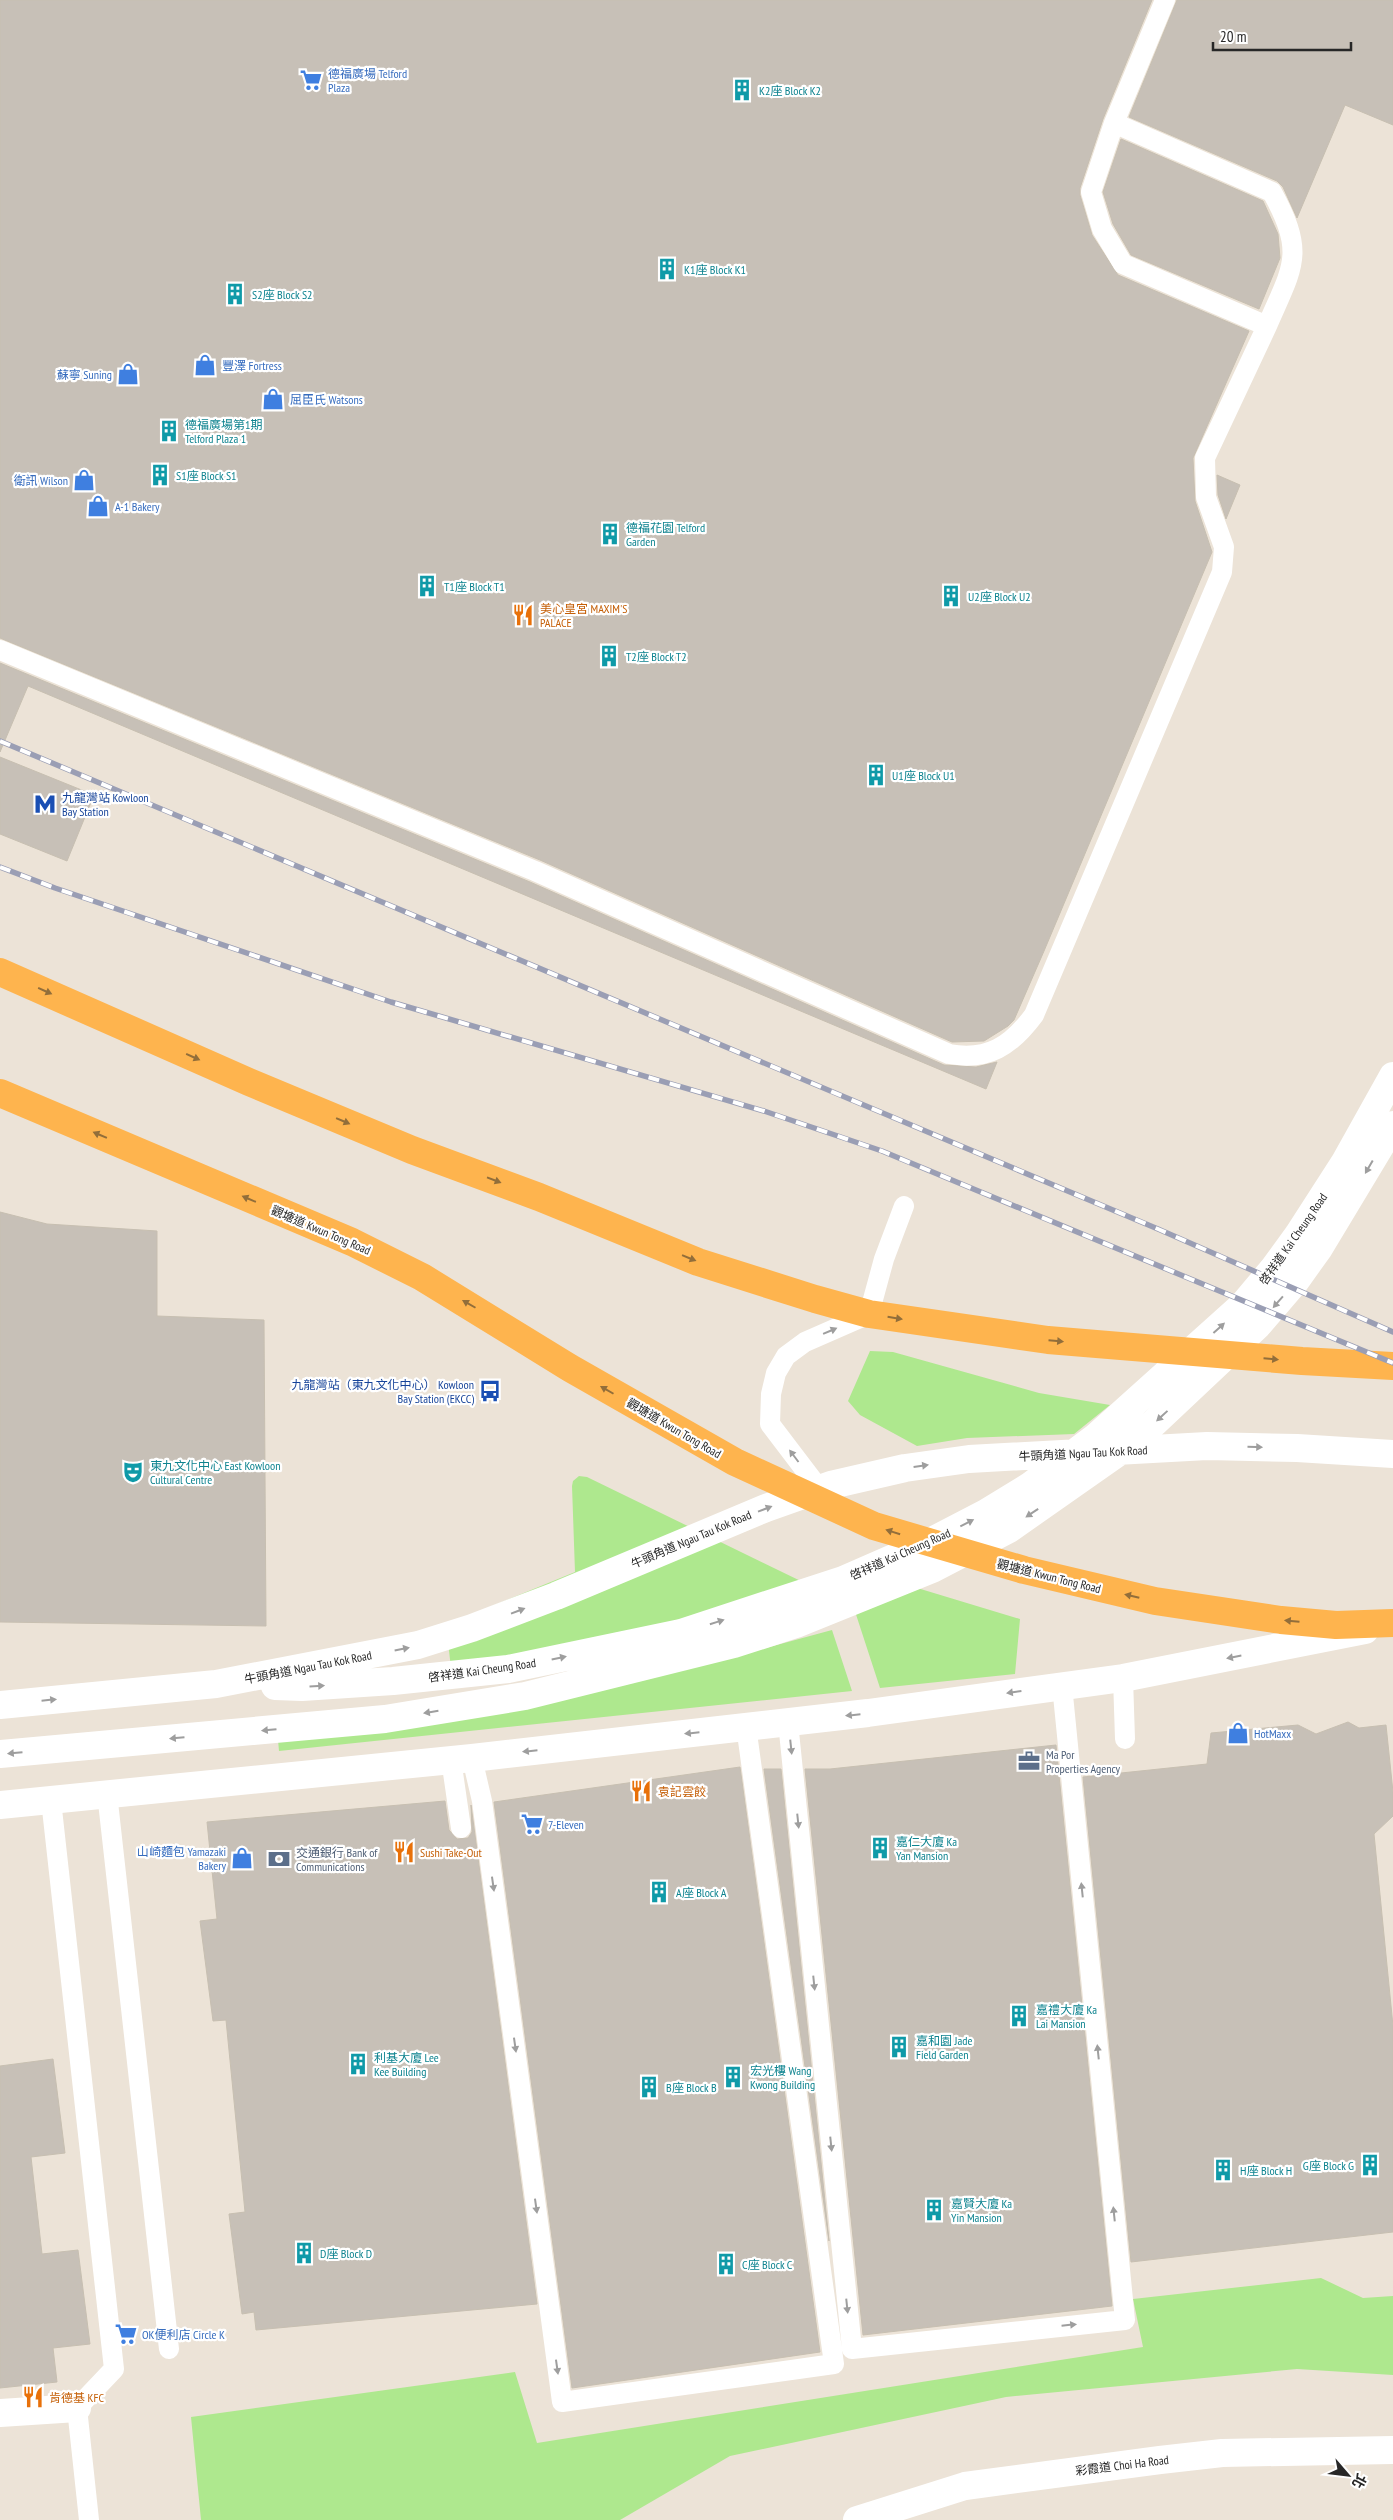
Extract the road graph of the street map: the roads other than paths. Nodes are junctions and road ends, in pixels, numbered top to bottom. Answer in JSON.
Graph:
{"nodes":[{"id":1,"x":1165,"y":0,"type":"edge"},
{"id":2,"x":1114,"y":123,"type":"junction"},
{"id":3,"x":1267,"y":326,"type":"junction"},
{"id":4,"x":0,"y":650,"type":"edge"},
{"id":5,"x":0,"y":972,"type":"edge"},
{"id":6,"x":1393,"y":1076,"type":"edge"},
{"id":7,"x":0,"y":1093,"type":"edge"},
{"id":8,"x":1393,"y":1125,"type":"edge"},
{"id":9,"x":904,"y":1206,"type":"dead end"},
{"id":10,"x":869,"y":1314,"type":"junction"},
{"id":11,"x":1393,"y":1366,"type":"edge"},
{"id":12,"x":1393,"y":1454,"type":"edge"},
{"id":13,"x":834,"y":1509,"type":"junction"},
{"id":14,"x":1393,"y":1624,"type":"edge"},
{"id":15,"x":1123,"y":1678,"type":"junction"},
{"id":16,"x":216,"y":1684,"type":"junction"},
{"id":17,"x":1062,"y":1685,"type":"junction"},
{"id":18,"x":0,"y":1705,"type":"edge"},
{"id":19,"x":788,"y":1722,"type":"junction"},
{"id":20,"x":746,"y":1726,"type":"junction"},
{"id":21,"x":1124,"y":1738,"type":"dead end"},
{"id":22,"x":0,"y":1754,"type":"edge"},
{"id":23,"x":461,"y":1758,"type":"junction"},
{"id":24,"x":107,"y":1793,"type":"junction"},
{"id":25,"x":51,"y":1800,"type":"junction"},
{"id":26,"x":0,"y":1805,"type":"edge"},
{"id":27,"x":461,"y":1828,"type":"dead end"},
{"id":28,"x":169,"y":2349,"type":"dead end"},
{"id":29,"x":76,"y":2408,"type":"junction"},
{"id":30,"x":0,"y":2413,"type":"edge"},
{"id":31,"x":1393,"y":2450,"type":"edge"},
{"id":32,"x":89,"y":2520,"type":"edge"},
{"id":33,"x":857,"y":2520,"type":"edge"}],
"edges":[{"from":1,"to":2,"type":"lane"},
{"from":2,"to":3,"type":"lane"},
{"from":2,"to":3,"type":"lane"},
{"from":3,"to":4,"type":"lane"},
{"from":5,"to":10,"type":"highway","one_way":true},
{"from":16,"to":6,"type":"main road","name":"啓祥道 Kai Cheung Road","one_way":true},
{"from":13,"to":7,"type":"highway","name":"觀塘道 Kwun Tong Road","one_way":true},
{"from":8,"to":22,"type":"main road","name":"啓祥道 Kai Cheung Road","one_way":true},
{"from":9,"to":10,"type":"lane"},
{"from":10,"to":11,"type":"highway","one_way":true},
{"from":13,"to":10,"type":"lane","one_way":true},
{"from":16,"to":12,"type":"main road","name":"牛頭角道 Ngau Tau Kok Road","one_way":true},
{"from":14,"to":13,"type":"highway","name":"觀塘道 Kwun Tong Road","one_way":true},
{"from":14,"to":15,"type":"main road","one_way":true},
{"from":15,"to":17,"type":"main road"},
{"from":15,"to":21,"type":"lane"},
{"from":18,"to":16,"type":"main road","name":"牛頭角道 Ngau Tau Kok Road","one_way":true},
{"from":17,"to":19,"type":"main road","one_way":true},
{"from":19,"to":17,"type":"lane","one_way":true},
{"from":19,"to":20,"type":"main road"},
{"from":20,"to":23,"type":"main road","one_way":true},
{"from":23,"to":20,"type":"lane","one_way":true},
{"from":23,"to":24,"type":"main road"},
{"from":23,"to":27,"type":"lane"},
{"from":24,"to":25,"type":"main road"},
{"from":24,"to":28,"type":"lane"},
{"from":25,"to":26,"type":"main road"},
{"from":25,"to":29,"type":"lane"},
{"from":29,"to":30,"type":"main road"},
{"from":29,"to":32,"type":"lane"},
{"from":31,"to":33,"type":"main road","name":"彩霞道 Choi Ha Road"}]}
